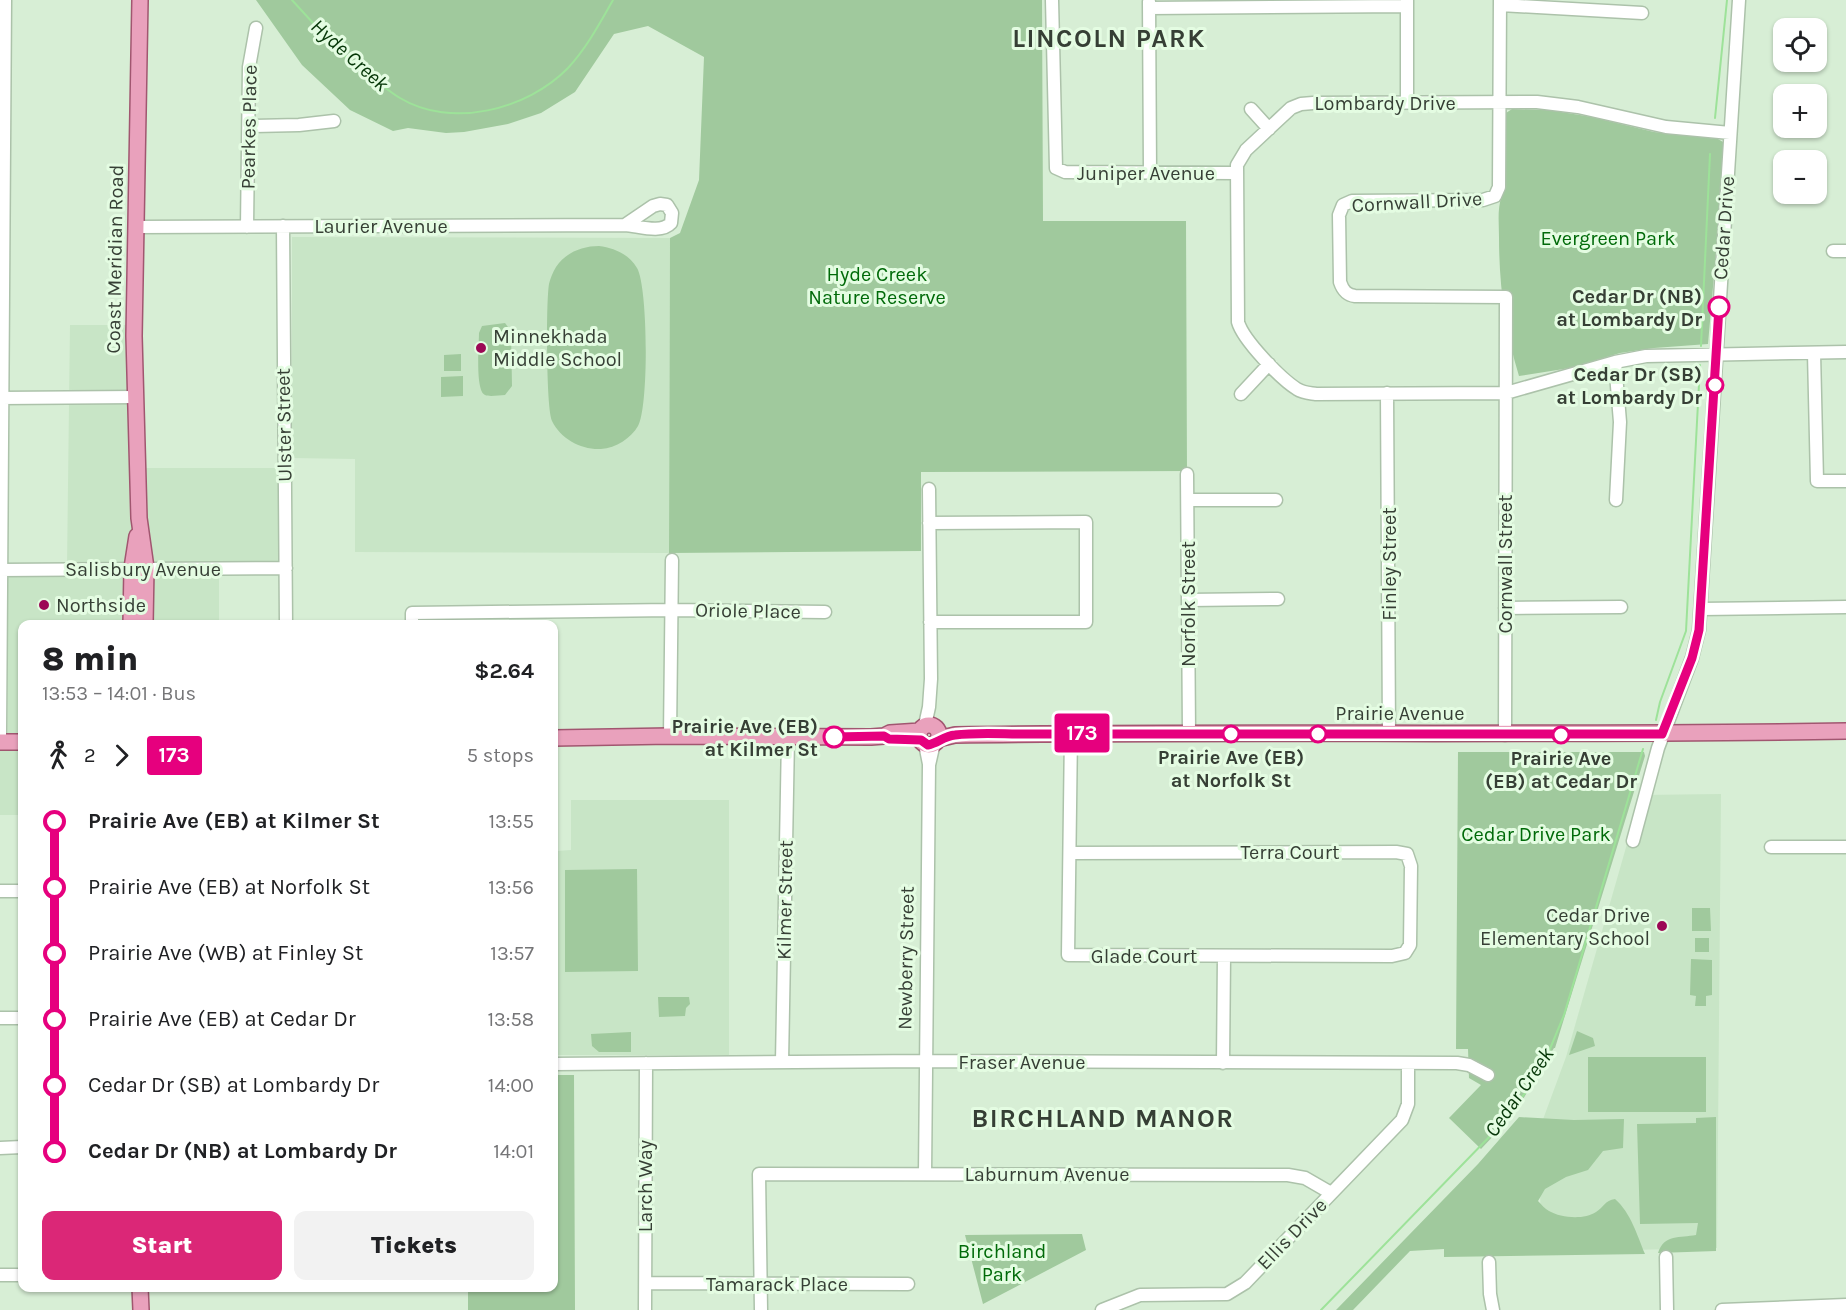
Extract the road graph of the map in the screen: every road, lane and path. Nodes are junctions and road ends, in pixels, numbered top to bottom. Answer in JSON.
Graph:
{"nodes":[{"id":1,"x":5,"y":0,"type":"edge"},
{"id":2,"x":140,"y":0,"type":"edge"},
{"id":3,"x":1052,"y":0,"type":"edge"},
{"id":4,"x":1739,"y":0,"type":"edge"},
{"id":5,"x":1500,"y":2,"type":"edge"},
{"id":6,"x":1407,"y":3,"type":"edge"},
{"id":7,"x":1149,"y":4,"type":"edge"},
{"id":8,"x":1642,"y":13,"type":"dead end"},
{"id":9,"x":256,"y":28,"type":"dead end"},
{"id":10,"x":1407,"y":102,"type":"junction"},
{"id":11,"x":1500,"y":102,"type":"junction"},
{"id":12,"x":1251,"y":109,"type":"dead end"},
{"id":13,"x":334,"y":121,"type":"dead end"},
{"id":14,"x":249,"y":126,"type":"junction"},
{"id":15,"x":1269,"y":129,"type":"junction"},
{"id":16,"x":1730,"y":133,"type":"junction"},
{"id":17,"x":1150,"y":172,"type":"junction"},
{"id":18,"x":1236,"y":173,"type":"junction"},
{"id":19,"x":625,"y":225,"type":"dead end"},
{"id":20,"x":247,"y":226,"type":"junction"},
{"id":21,"x":283,"y":226,"type":"junction"},
{"id":22,"x":1,"y":227,"type":"edge"},
{"id":23,"x":137,"y":227,"type":"junction"},
{"id":24,"x":1846,"y":250,"type":"edge"},
{"id":25,"x":1833,"y":251,"type":"dead end"},
{"id":26,"x":1846,"y":352,"type":"edge"},
{"id":27,"x":1814,"y":353,"type":"junction"},
{"id":28,"x":1717,"y":355,"type":"junction"},
{"id":29,"x":1615,"y":362,"type":"junction"},
{"id":30,"x":1269,"y":364,"type":"junction"},
{"id":31,"x":1388,"y":393,"type":"junction"},
{"id":32,"x":1506,"y":393,"type":"junction"},
{"id":33,"x":1241,"y":394,"type":"dead end"},
{"id":34,"x":136,"y":397,"type":"junction"},
{"id":35,"x":1,"y":398,"type":"edge"},
{"id":36,"x":1188,"y":474,"type":"dead end"},
{"id":37,"x":1846,"y":481,"type":"edge"},
{"id":38,"x":929,"y":489,"type":"dead end"},
{"id":39,"x":1188,"y":500,"type":"junction"},
{"id":40,"x":1276,"y":500,"type":"dead end"},
{"id":41,"x":1616,"y":500,"type":"dead end"},
{"id":42,"x":929,"y":523,"type":"junction"},
{"id":43,"x":672,"y":560,"type":"dead end"},
{"id":44,"x":139,"y":568,"type":"junction"},
{"id":45,"x":286,"y":568,"type":"junction"},
{"id":46,"x":1,"y":570,"type":"edge"},
{"id":47,"x":1278,"y":599,"type":"dead end"},
{"id":48,"x":1188,"y":600,"type":"junction"},
{"id":49,"x":1621,"y":607,"type":"dead end"},
{"id":50,"x":1846,"y":607,"type":"edge"},
{"id":51,"x":1505,"y":608,"type":"junction"},
{"id":52,"x":1701,"y":609,"type":"junction"},
{"id":53,"x":672,"y":610,"type":"junction"},
{"id":54,"x":825,"y":612,"type":"dead end"},
{"id":55,"x":412,"y":619,"type":"edge"},
{"id":56,"x":132,"y":620,"type":"edge"},
{"id":57,"x":145,"y":620,"type":"edge"},
{"id":58,"x":286,"y":620,"type":"edge"},
{"id":59,"x":930,"y":622,"type":"junction"},
{"id":60,"x":1846,"y":731,"type":"edge"},
{"id":61,"x":1071,"y":733,"type":"junction"},
{"id":62,"x":1189,"y":734,"type":"junction"},
{"id":63,"x":1389,"y":734,"type":"junction"},
{"id":64,"x":1662,"y":734,"type":"junction"},
{"id":65,"x":929,"y":735,"type":"junction"},
{"id":66,"x":1505,"y":735,"type":"junction"},
{"id":67,"x":0,"y":736,"type":"edge"},
{"id":68,"x":670,"y":736,"type":"junction"},
{"id":69,"x":788,"y":737,"type":"junction"},
{"id":70,"x":558,"y":738,"type":"edge"},
{"id":71,"x":0,"y":742,"type":"edge"},
{"id":72,"x":18,"y":742,"type":"edge"},
{"id":73,"x":1633,"y":841,"type":"dead end"},
{"id":74,"x":1846,"y":847,"type":"edge"},
{"id":75,"x":1771,"y":848,"type":"dead end"},
{"id":76,"x":1070,"y":853,"type":"junction"},
{"id":77,"x":0,"y":891,"type":"edge"},
{"id":78,"x":18,"y":891,"type":"edge"},
{"id":79,"x":1405,"y":953,"type":"joint"},
{"id":80,"x":1224,"y":956,"type":"junction"},
{"id":81,"x":0,"y":1018,"type":"edge"},
{"id":82,"x":18,"y":1018,"type":"edge"},
{"id":83,"x":926,"y":1061,"type":"junction"},
{"id":84,"x":782,"y":1062,"type":"junction"},
{"id":85,"x":646,"y":1063,"type":"junction"},
{"id":86,"x":1223,"y":1063,"type":"junction"},
{"id":87,"x":1408,"y":1063,"type":"junction"},
{"id":88,"x":558,"y":1064,"type":"edge"},
{"id":89,"x":1488,"y":1075,"type":"dead end"},
{"id":90,"x":18,"y":1147,"type":"edge"},
{"id":91,"x":0,"y":1148,"type":"edge"},
{"id":92,"x":925,"y":1174,"type":"junction"},
{"id":93,"x":1332,"y":1193,"type":"junction"},
{"id":94,"x":1666,"y":1257,"type":"dead end"},
{"id":95,"x":1489,"y":1262,"type":"dead end"},
{"id":96,"x":0,"y":1275,"type":"edge"},
{"id":97,"x":18,"y":1275,"type":"edge"},
{"id":98,"x":645,"y":1283,"type":"junction"},
{"id":99,"x":761,"y":1284,"type":"junction"},
{"id":100,"x":908,"y":1284,"type":"dead end"},
{"id":101,"x":140,"y":1292,"type":"edge"},
{"id":102,"x":1846,"y":1305,"type":"edge"},
{"id":103,"x":141,"y":1310,"type":"edge"},
{"id":104,"x":645,"y":1310,"type":"edge"},
{"id":105,"x":761,"y":1310,"type":"edge"},
{"id":106,"x":1102,"y":1310,"type":"edge"},
{"id":107,"x":1493,"y":1310,"type":"edge"},
{"id":108,"x":1667,"y":1310,"type":"edge"},
{"id":109,"x":1722,"y":1310,"type":"edge"}],
"edges":[{"from":1,"to":22,"type":"street"},
{"from":2,"to":23,"type":"main road","name":"Coast Meridian Road"},
{"from":3,"to":17,"type":"street","name":"Juniper Avenue"},
{"from":4,"to":16,"type":"street","name":"Cedar Drive"},
{"from":5,"to":8,"type":"street"},
{"from":5,"to":11,"type":"street","name":"Cornwall Drive"},
{"from":6,"to":7,"type":"street"},
{"from":6,"to":10,"type":"street"},
{"from":7,"to":17,"type":"street"},
{"from":9,"to":14,"type":"street","name":"Pearkes Place"},
{"from":10,"to":11,"type":"street","name":"Lombardy Drive"},
{"from":10,"to":15,"type":"street","name":"Lombardy Drive"},
{"from":11,"to":16,"type":"street","name":"Lombardy Drive"},
{"from":11,"to":32,"type":"street","name":"Cornwall Drive"},
{"from":12,"to":15,"type":"street"},
{"from":13,"to":14,"type":"street"},
{"from":14,"to":20,"type":"street","name":"Pearkes Place"},
{"from":15,"to":18,"type":"street","name":"Lombardy Drive"},
{"from":16,"to":28,"type":"street","name":"Cedar Drive"},
{"from":17,"to":18,"type":"street","name":"Juniper Avenue"},
{"from":18,"to":30,"type":"street","name":"Lombardy Drive"},
{"from":19,"to":21,"type":"street","name":"Laurier Avenue"},
{"from":20,"to":21,"type":"street","name":"Laurier Avenue"},
{"from":20,"to":23,"type":"street","name":"Laurier Avenue"},
{"from":21,"to":45,"type":"street","name":"Ulster Street"},
{"from":22,"to":35,"type":"street"},
{"from":23,"to":34,"type":"main road","name":"Coast Meridian Road"},
{"from":24,"to":25,"type":"street"},
{"from":26,"to":27,"type":"street","name":"Lombardy Drive"},
{"from":27,"to":28,"type":"street","name":"Lombardy Drive"},
{"from":27,"to":37,"type":"street"},
{"from":28,"to":29,"type":"street","name":"Lombardy Drive"},
{"from":28,"to":52,"type":"street","name":"Cedar Drive"},
{"from":29,"to":32,"type":"street","name":"Lombardy Drive"},
{"from":29,"to":41,"type":"street"},
{"from":30,"to":31,"type":"street","name":"Lombardy Drive"},
{"from":30,"to":33,"type":"street"},
{"from":31,"to":32,"type":"street","name":"Lombardy Drive"},
{"from":31,"to":63,"type":"street","name":"Finley Street"},
{"from":32,"to":51,"type":"street","name":"Cornwall Street"},
{"from":34,"to":35,"type":"street"},
{"from":34,"to":44,"type":"main road","name":"Coast Meridian Road"},
{"from":35,"to":46,"type":"street"},
{"from":36,"to":39,"type":"street","name":"Norfolk Street"},
{"from":38,"to":42,"type":"street","name":"Newberry Street"},
{"from":39,"to":40,"type":"street"},
{"from":39,"to":48,"type":"street","name":"Norfolk Street"},
{"from":42,"to":59,"type":"street","name":"Newberry Street"},
{"from":42,"to":59,"type":"street"},
{"from":43,"to":53,"type":"street"},
{"from":44,"to":45,"type":"street","name":"Salisbury Avenue"},
{"from":44,"to":46,"type":"street","name":"Salisbury Avenue"},
{"from":44,"to":56,"type":"main road","name":"Coast Meridian Road"},
{"from":44,"to":57,"type":"main road","name":"Coast Meridian Road"},
{"from":45,"to":58,"type":"street","name":"Ulster Street"},
{"from":46,"to":67,"type":"street"},
{"from":47,"to":48,"type":"street"},
{"from":48,"to":62,"type":"street","name":"Norfolk Street"},
{"from":49,"to":51,"type":"street"},
{"from":50,"to":52,"type":"street"},
{"from":51,"to":66,"type":"street","name":"Cornwall Street"},
{"from":52,"to":64,"type":"street","name":"Cedar Drive"},
{"from":53,"to":54,"type":"street","name":"Oriole Place"},
{"from":53,"to":55,"type":"street","name":"Oriole Place"},
{"from":53,"to":68,"type":"street"},
{"from":59,"to":65,"type":"street","name":"Newberry Street"},
{"from":60,"to":64,"type":"main road","name":"Prairie Avenue"},
{"from":61,"to":62,"type":"main road","name":"Prairie Avenue"},
{"from":61,"to":65,"type":"main road","name":"Prairie Avenue"},
{"from":61,"to":76,"type":"street","name":"Glade Court"},
{"from":62,"to":63,"type":"main road","name":"Prairie Avenue"},
{"from":63,"to":66,"type":"main road","name":"Prairie Avenue"},
{"from":64,"to":66,"type":"main road","name":"Prairie Avenue"},
{"from":64,"to":73,"type":"street","name":"Cedar Drive"},
{"from":65,"to":69,"type":"main road","name":"Prairie Avenue"},
{"from":65,"to":83,"type":"street","name":"Newberry Street"},
{"from":68,"to":69,"type":"main road","name":"Prairie Avenue"},
{"from":68,"to":70,"type":"main road","name":"Prairie Avenue"},
{"from":69,"to":84,"type":"street","name":"Kilmer Street"},
{"from":71,"to":72,"type":"main road"},
{"from":74,"to":75,"type":"street"},
{"from":76,"to":79,"type":"street","name":"Terra Court"},
{"from":76,"to":80,"type":"street","name":"Glade Court"},
{"from":77,"to":78,"type":"street"},
{"from":79,"to":80,"type":"street","name":"Glade Court"},
{"from":80,"to":86,"type":"street"},
{"from":81,"to":82,"type":"street"},
{"from":83,"to":84,"type":"street","name":"Fraser Avenue"},
{"from":83,"to":86,"type":"street","name":"Fraser Avenue"},
{"from":83,"to":92,"type":"street","name":"Newberry Street"},
{"from":84,"to":85,"type":"street","name":"Fraser Avenue"},
{"from":85,"to":88,"type":"street","name":"Fraser Avenue"},
{"from":85,"to":98,"type":"street","name":"Larch Way"},
{"from":86,"to":87,"type":"street","name":"Fraser Avenue"},
{"from":87,"to":89,"type":"street","name":"Fraser Avenue"},
{"from":87,"to":93,"type":"street","name":"Ellis Drive"},
{"from":90,"to":91,"type":"street"},
{"from":92,"to":93,"type":"street","name":"Laburnum Avenue"},
{"from":92,"to":99,"type":"street","name":"Laburnum Avenue"},
{"from":93,"to":106,"type":"street","name":"Ellis Drive"},
{"from":94,"to":108,"type":"street"},
{"from":95,"to":107,"type":"street"},
{"from":96,"to":97,"type":"street"},
{"from":98,"to":99,"type":"street","name":"Tamarack Place"},
{"from":98,"to":104,"type":"street","name":"Larch Way"},
{"from":99,"to":100,"type":"street","name":"Tamarack Place"},
{"from":99,"to":105,"type":"street"},
{"from":101,"to":103,"type":"main road"},
{"from":102,"to":109,"type":"street"}]}
